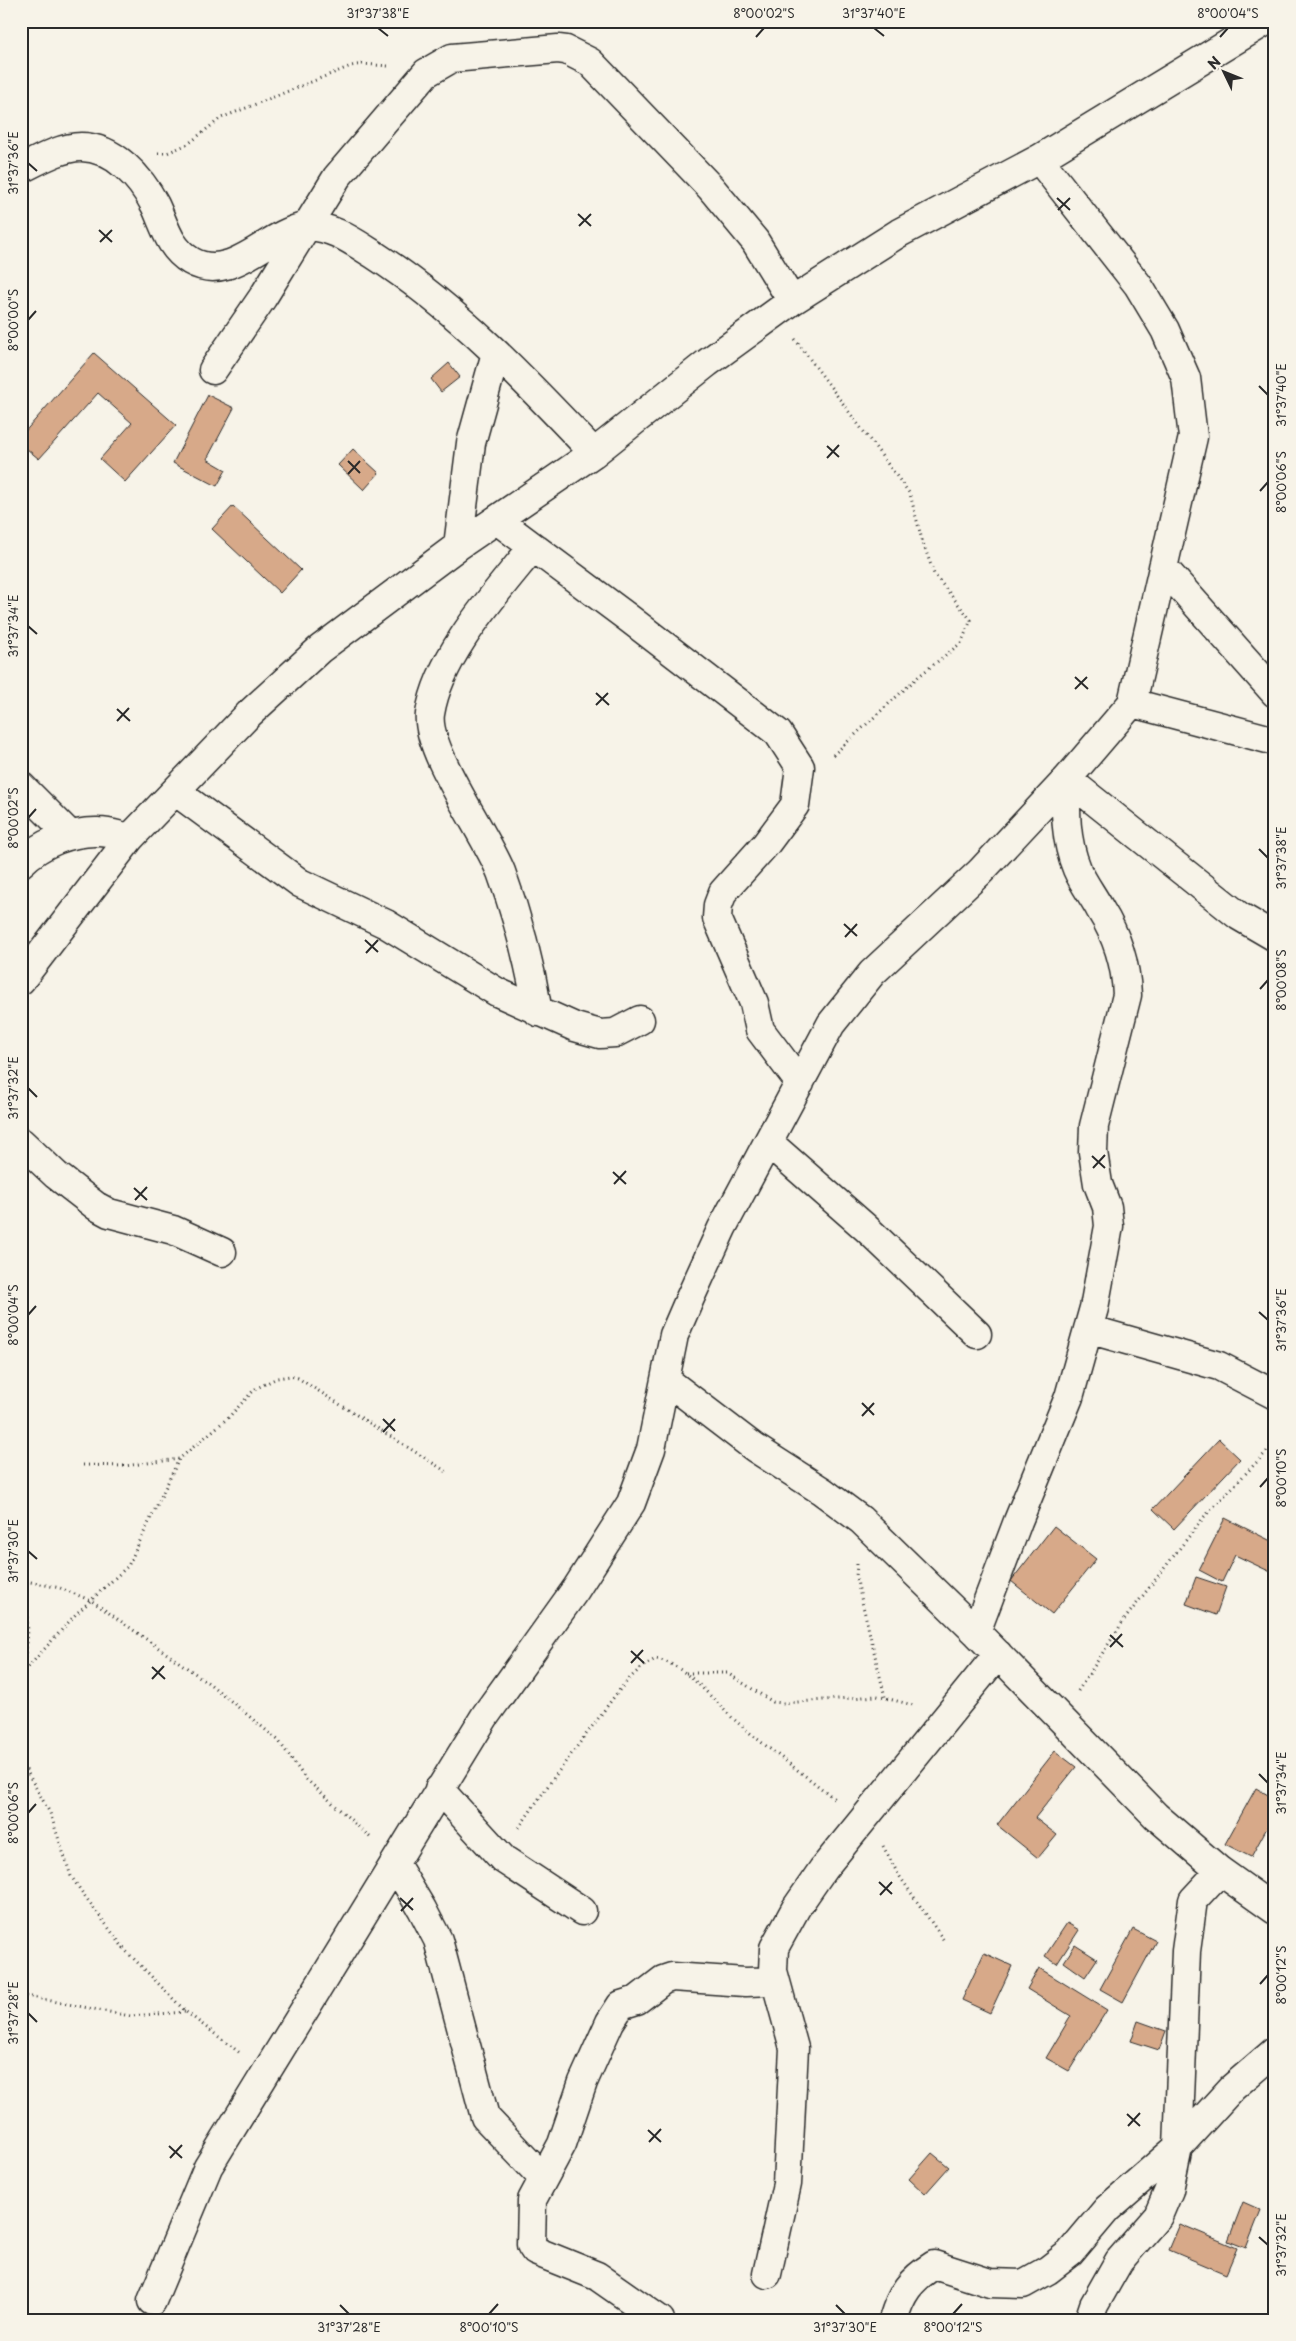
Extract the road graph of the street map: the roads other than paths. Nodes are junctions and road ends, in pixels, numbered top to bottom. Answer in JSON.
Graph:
{"nodes":[{"id":1,"x":1266,"y":21,"type":"edge"},
{"id":2,"x":1039,"y":158,"type":"junction"},
{"id":3,"x":21,"y":169,"type":"edge"},
{"id":4,"x":304,"y":228,"type":"junction"},
{"id":5,"x":784,"y":306,"type":"junction"},
{"id":6,"x":496,"y":353,"type":"junction"},
{"id":7,"x":213,"y":370,"type":"dead end"},
{"id":8,"x":594,"y":454,"type":"junction"},
{"id":9,"x":497,"y":520,"type":"junction"},
{"id":10,"x":458,"y":546,"type":"junction"},
{"id":11,"x":533,"y":547,"type":"junction"},
{"id":12,"x":1163,"y":567,"type":"junction"},
{"id":13,"x":1272,"y":686,"type":"edge"},
{"id":14,"x":1132,"y":703,"type":"junction"},
{"id":15,"x":1275,"y":741,"type":"edge"},
{"id":16,"x":1067,"y":779,"type":"junction"},
{"id":17,"x":21,"y":786,"type":"edge"},
{"id":18,"x":175,"y":791,"type":"junction"},
{"id":19,"x":70,"y":835,"type":"junction"},
{"id":20,"x":130,"y":838,"type":"junction"},
{"id":21,"x":21,"y":863,"type":"edge"},
{"id":22,"x":1275,"y":937,"type":"edge"},
{"id":23,"x":21,"y":980,"type":"edge"},
{"id":24,"x":538,"y":1012,"type":"junction"},
{"id":25,"x":640,"y":1020,"type":"dead end"},
{"id":26,"x":800,"y":1083,"type":"junction"},
{"id":27,"x":21,"y":1142,"type":"edge"},
{"id":28,"x":768,"y":1142,"type":"junction"},
{"id":29,"x":222,"y":1252,"type":"dead end"},
{"id":30,"x":1088,"y":1329,"type":"junction"},
{"id":31,"x":977,"y":1334,"type":"dead end"},
{"id":32,"x":666,"y":1380,"type":"junction"},
{"id":33,"x":1275,"y":1395,"type":"edge"},
{"id":34,"x":976,"y":1632,"type":"junction"},
{"id":35,"x":998,"y":1654,"type":"junction"},
{"id":36,"x":439,"y":1789,"type":"junction"},
{"id":37,"x":395,"y":1864,"type":"junction"},
{"id":38,"x":1220,"y":1870,"type":"junction"},
{"id":39,"x":1275,"y":1910,"type":"edge"},
{"id":40,"x":582,"y":1911,"type":"dead end"},
{"id":41,"x":775,"y":1981,"type":"junction"},
{"id":42,"x":1275,"y":2051,"type":"edge"},
{"id":43,"x":1178,"y":2147,"type":"junction"},
{"id":44,"x":543,"y":2178,"type":"junction"},
{"id":45,"x":767,"y":2274,"type":"dead end"},
{"id":46,"x":152,"y":2301,"type":"dead end"},
{"id":47,"x":648,"y":2317,"type":"edge"},
{"id":48,"x":893,"y":2320,"type":"edge"},
{"id":49,"x":1089,"y":2320,"type":"edge"}],
"edges":[{"from":1,"to":2,"type":"street"},
{"from":2,"to":5,"type":"street"},
{"from":2,"to":12,"type":"street"},
{"from":3,"to":4,"type":"street"},
{"from":4,"to":5,"type":"street"},
{"from":4,"to":6,"type":"street"},
{"from":4,"to":7,"type":"street"},
{"from":5,"to":8,"type":"street"},
{"from":6,"to":8,"type":"street"},
{"from":6,"to":10,"type":"street"},
{"from":8,"to":9,"type":"street"},
{"from":9,"to":10,"type":"street"},
{"from":9,"to":11,"type":"street"},
{"from":10,"to":18,"type":"street"},
{"from":11,"to":24,"type":"street"},
{"from":11,"to":26,"type":"street"},
{"from":12,"to":13,"type":"street"},
{"from":12,"to":14,"type":"street"},
{"from":14,"to":15,"type":"street"},
{"from":14,"to":16,"type":"street"},
{"from":16,"to":22,"type":"street"},
{"from":16,"to":26,"type":"street"},
{"from":16,"to":30,"type":"street"},
{"from":17,"to":19,"type":"street"},
{"from":18,"to":20,"type":"street"},
{"from":18,"to":24,"type":"street"},
{"from":19,"to":20,"type":"street"},
{"from":19,"to":21,"type":"street"},
{"from":20,"to":23,"type":"street"},
{"from":24,"to":25,"type":"street"},
{"from":26,"to":28,"type":"street"},
{"from":27,"to":29,"type":"street"},
{"from":28,"to":31,"type":"street"},
{"from":28,"to":32,"type":"street"},
{"from":30,"to":33,"type":"street"},
{"from":30,"to":34,"type":"street"},
{"from":32,"to":34,"type":"street"},
{"from":32,"to":36,"type":"street"},
{"from":34,"to":35,"type":"street"},
{"from":35,"to":38,"type":"street"},
{"from":35,"to":41,"type":"street"},
{"from":36,"to":37,"type":"street"},
{"from":36,"to":40,"type":"street"},
{"from":37,"to":44,"type":"street"},
{"from":37,"to":46,"type":"street"},
{"from":38,"to":39,"type":"street"},
{"from":38,"to":43,"type":"street"},
{"from":41,"to":44,"type":"street"},
{"from":41,"to":45,"type":"street"},
{"from":42,"to":43,"type":"street"},
{"from":43,"to":48,"type":"street"},
{"from":43,"to":49,"type":"street"},
{"from":44,"to":47,"type":"street"}]}
